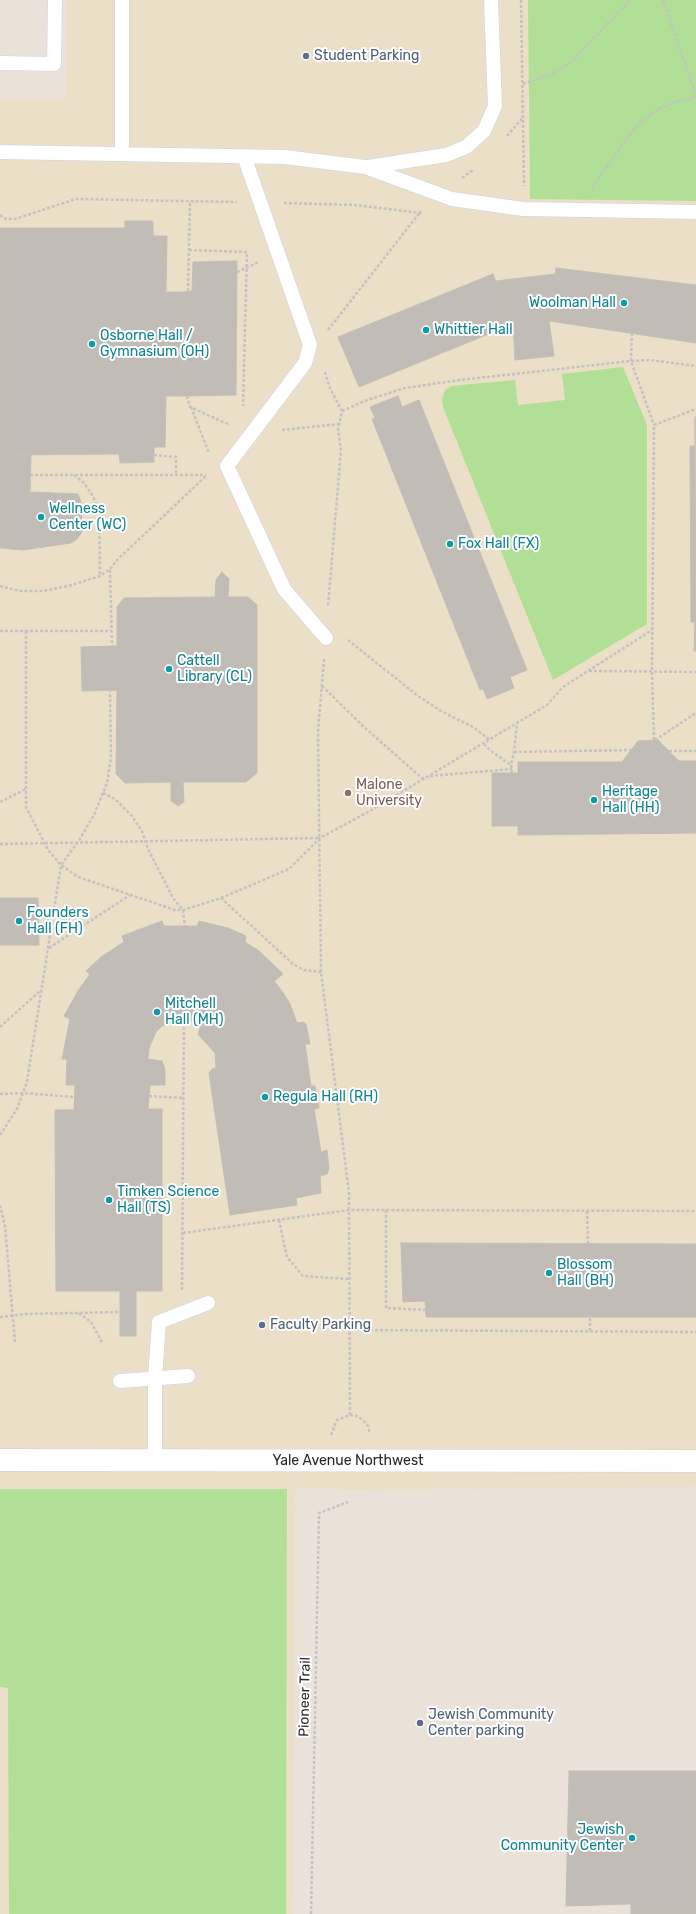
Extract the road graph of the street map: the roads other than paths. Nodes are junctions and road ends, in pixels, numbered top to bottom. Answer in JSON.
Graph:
{"nodes":[{"id":1,"x":55,"y":0,"type":"edge"},
{"id":2,"x":122,"y":0,"type":"edge"},
{"id":3,"x":491,"y":0,"type":"edge"},
{"id":4,"x":0,"y":63,"type":"edge"},
{"id":5,"x":0,"y":152,"type":"edge"},
{"id":6,"x":122,"y":154,"type":"junction"},
{"id":7,"x":244,"y":156,"type":"junction"},
{"id":8,"x":365,"y":167,"type":"junction"},
{"id":9,"x":696,"y":212,"type":"edge"},
{"id":10,"x":326,"y":638,"type":"road end"},
{"id":11,"x":208,"y":1303,"type":"dead end"},
{"id":12,"x":188,"y":1376,"type":"dead end"},
{"id":13,"x":155,"y":1378,"type":"junction"},
{"id":14,"x":120,"y":1381,"type":"dead end"},
{"id":15,"x":0,"y":1460,"type":"edge"},
{"id":16,"x":155,"y":1461,"type":"junction"},
{"id":17,"x":696,"y":1461,"type":"edge"}],
"edges":[{"from":1,"to":4,"type":"lane"},
{"from":2,"to":6,"type":"lane"},
{"from":3,"to":8,"type":"lane"},
{"from":5,"to":6,"type":"lane"},
{"from":6,"to":7,"type":"lane"},
{"from":7,"to":8,"type":"lane"},
{"from":7,"to":10,"type":"lane"},
{"from":8,"to":9,"type":"lane"},
{"from":11,"to":13,"type":"lane"},
{"from":12,"to":13,"type":"lane"},
{"from":13,"to":14,"type":"lane"},
{"from":13,"to":16,"type":"lane"},
{"from":15,"to":16,"type":"street","name":"Yale Avenue Northwest"},
{"from":16,"to":17,"type":"street","name":"Yale Avenue Northwest"}]}
